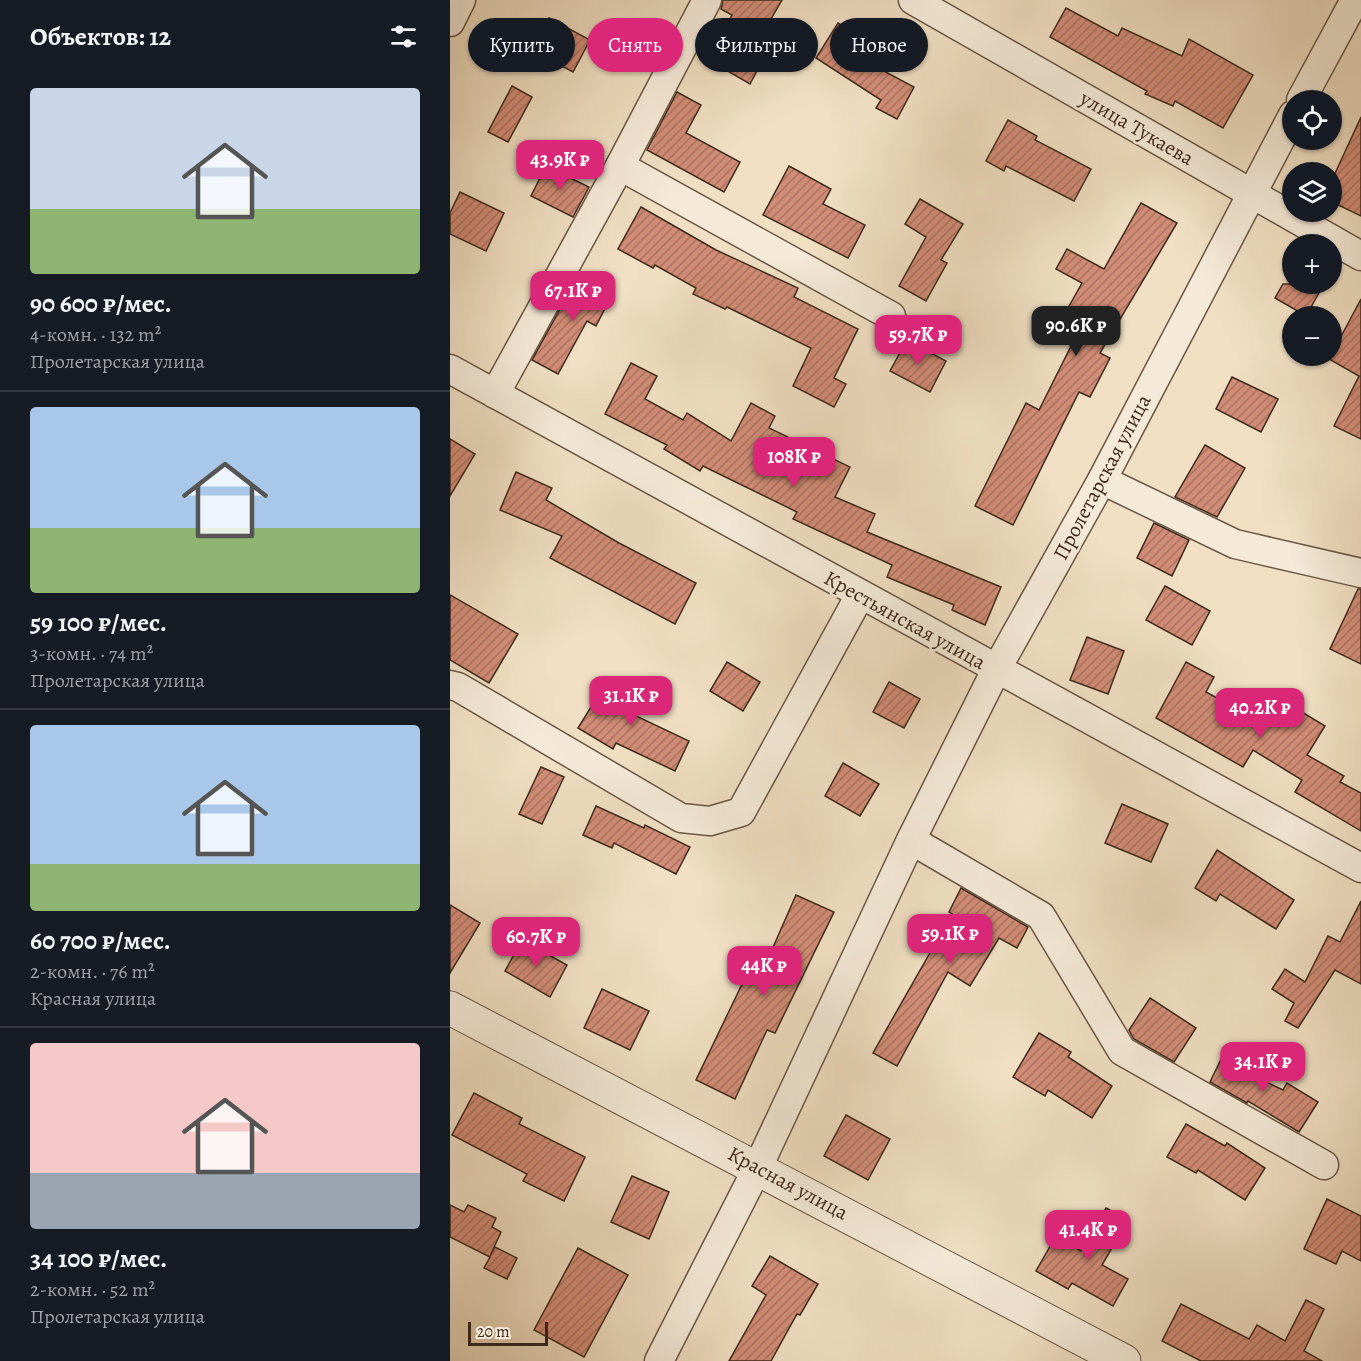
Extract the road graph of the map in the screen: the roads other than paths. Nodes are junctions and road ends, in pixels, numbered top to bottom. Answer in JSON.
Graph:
{"nodes":[{"id":1,"x":461,"y":0,"type":"edge"},
{"id":2,"x":706,"y":0,"type":"edge"},
{"id":3,"x":913,"y":0,"type":"edge"},
{"id":4,"x":1355,"y":0,"type":"edge"},
{"id":5,"x":450,"y":22,"type":"edge"},
{"id":6,"x":1306,"y":90,"type":"edge"},
{"id":7,"x":1282,"y":136,"type":"edge"},
{"id":8,"x":620,"y":166,"type":"junction"},
{"id":9,"x":1251,"y":193,"type":"junction"},
{"id":10,"x":1361,"y":255,"type":"edge"},
{"id":11,"x":891,"y":316,"type":"dead end"},
{"id":12,"x":450,"y":369,"type":"edge"},
{"id":13,"x":495,"y":394,"type":"junction"},
{"id":14,"x":1102,"y":480,"type":"junction"},
{"id":15,"x":1361,"y":573,"type":"edge"},
{"id":16,"x":860,"y":595,"type":"junction"},
{"id":17,"x":996,"y":670,"type":"junction"},
{"id":18,"x":450,"y":685,"type":"edge"},
{"id":19,"x":911,"y":840,"type":"junction"},
{"id":20,"x":1361,"y":868,"type":"edge"},
{"id":21,"x":450,"y":1008,"type":"edge"},
{"id":22,"x":1324,"y":1165,"type":"dead end"},
{"id":23,"x":758,"y":1167,"type":"junction"},
{"id":24,"x":659,"y":1361,"type":"edge"},
{"id":25,"x":1124,"y":1361,"type":"edge"}],
"edges":[{"from":1,"to":5,"type":"street"},
{"from":2,"to":8,"type":"street"},
{"from":3,"to":9,"type":"street","name":"улица Тукаева"},
{"from":4,"to":6,"type":"street"},
{"from":7,"to":9,"type":"street","name":"Пролетарская улица"},
{"from":8,"to":11,"type":"street"},
{"from":8,"to":13,"type":"street"},
{"from":9,"to":10,"type":"street","name":"улица Тукаева"},
{"from":9,"to":14,"type":"street","name":"Пролетарская улица"},
{"from":12,"to":13,"type":"street","name":"Крестьянская улица"},
{"from":13,"to":16,"type":"street","name":"Крестьянская улица"},
{"from":14,"to":15,"type":"street"},
{"from":14,"to":17,"type":"street","name":"Пролетарская улица"},
{"from":16,"to":17,"type":"street","name":"Крестьянская улица"},
{"from":16,"to":18,"type":"street"},
{"from":17,"to":19,"type":"street","name":"Пролетарская улица"},
{"from":17,"to":20,"type":"street","name":"Крестьянская улица"},
{"from":19,"to":22,"type":"street"},
{"from":19,"to":23,"type":"street","name":"Пролетарская улица"},
{"from":21,"to":23,"type":"street","name":"Красная улица"},
{"from":23,"to":24,"type":"street","name":"Пролетарская улица"},
{"from":23,"to":25,"type":"street","name":"Красная улица"}]}
